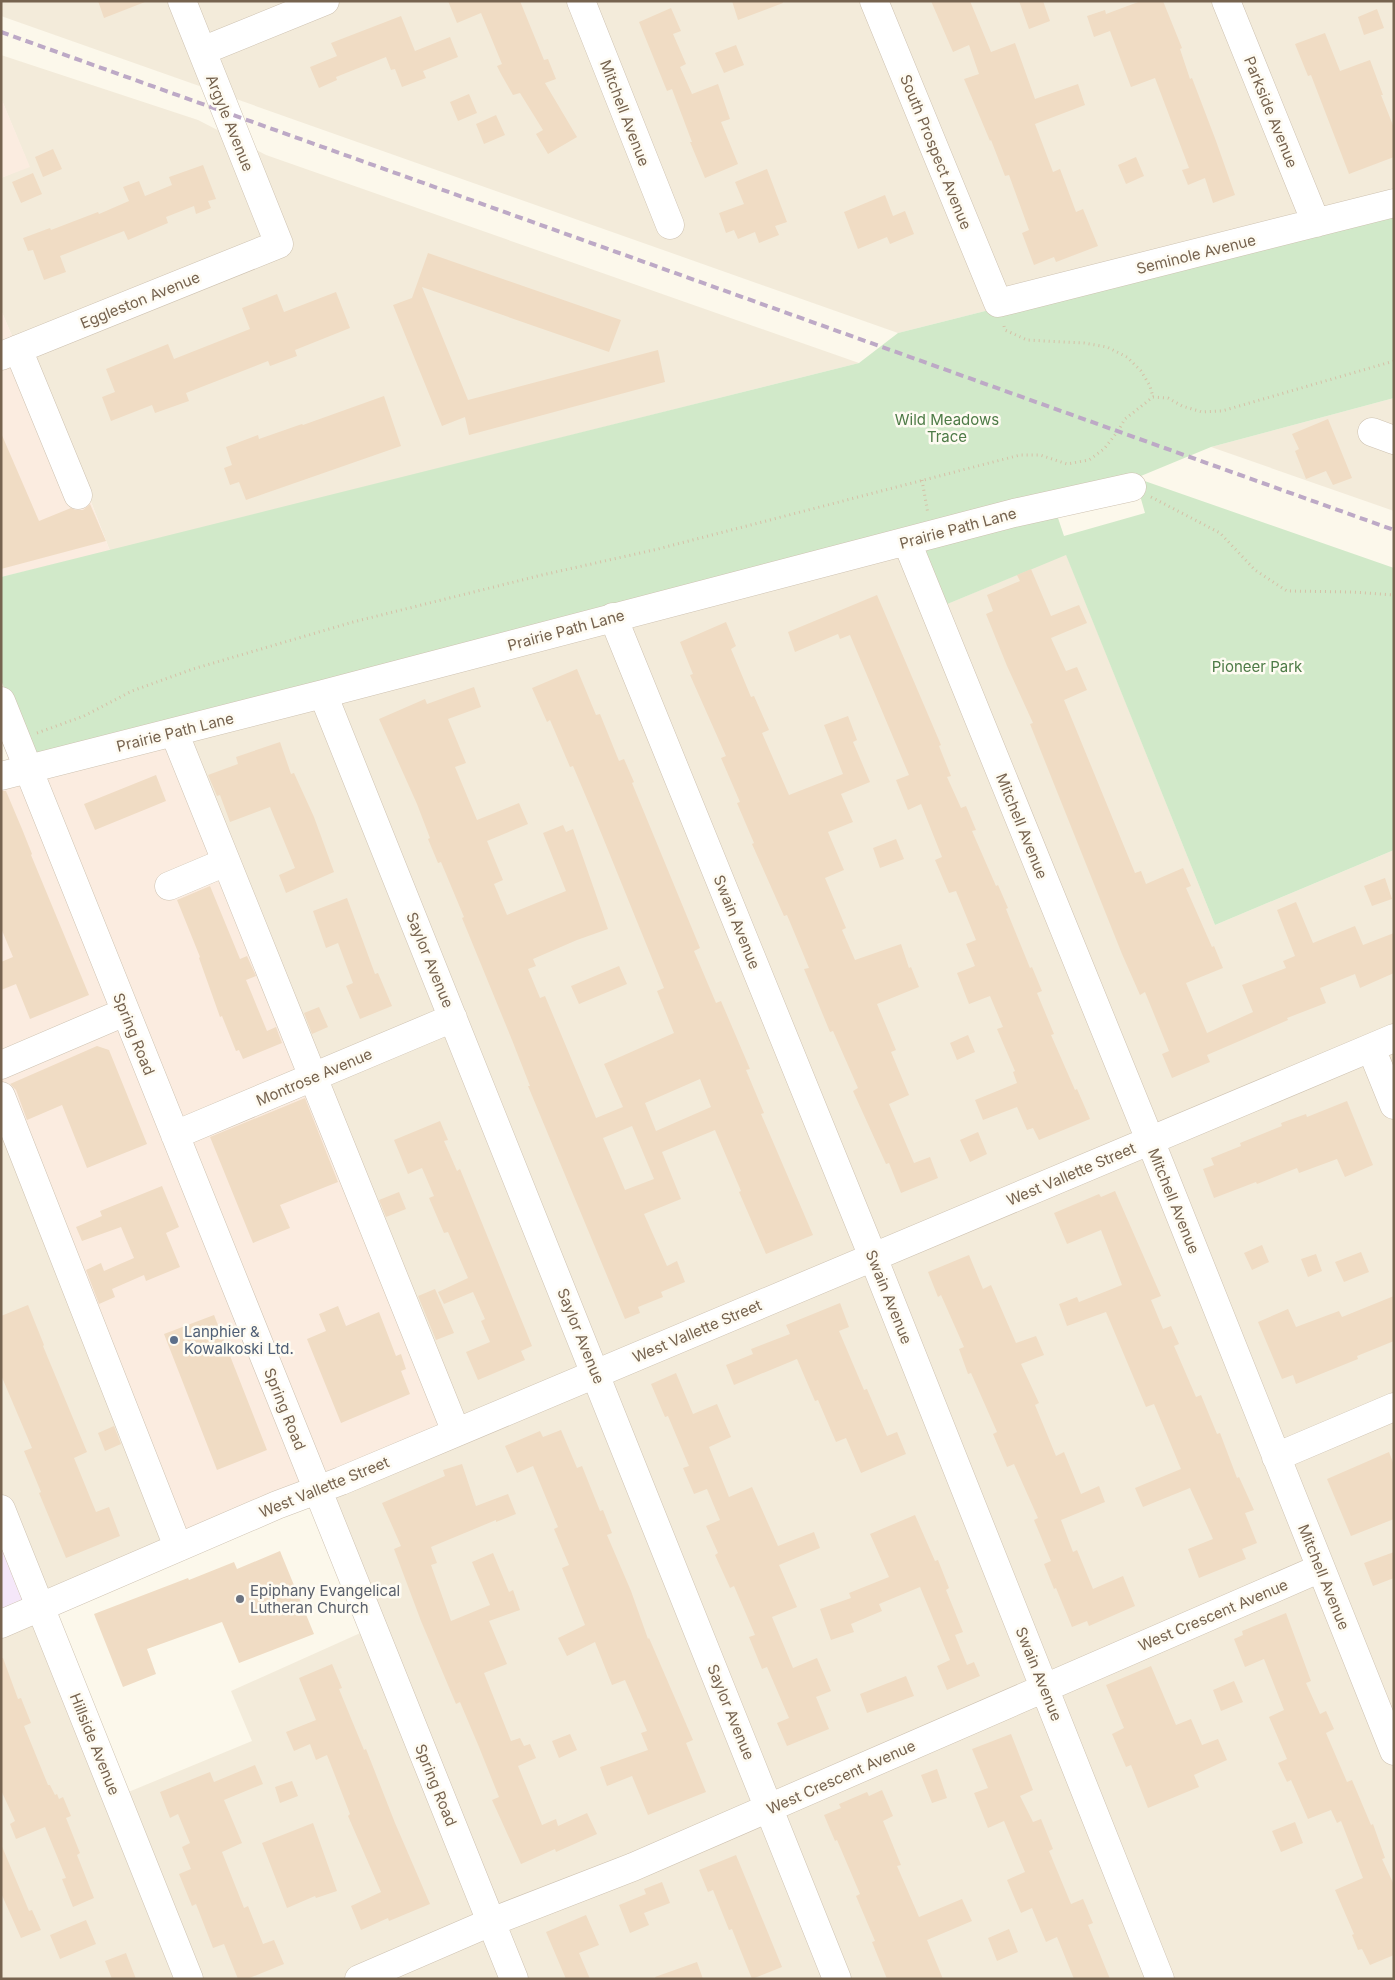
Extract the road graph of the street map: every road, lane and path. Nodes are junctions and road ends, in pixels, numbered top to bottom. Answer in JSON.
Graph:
{"nodes":[{"id":1,"x":182,"y":1,"type":"edge"},
{"id":2,"x":325,"y":1,"type":"edge"},
{"id":3,"x":581,"y":1,"type":"edge"},
{"id":4,"x":874,"y":1,"type":"edge"},
{"id":5,"x":1226,"y":1,"type":"edge"},
{"id":6,"x":202,"y":51,"type":"junction"},
{"id":7,"x":1394,"y":203,"type":"edge"},
{"id":8,"x":1316,"y":223,"type":"junction"},
{"id":9,"x":670,"y":226,"type":"dead end"},
{"id":10,"x":279,"y":244,"type":"joint"},
{"id":11,"x":998,"y":303,"type":"junction"},
{"id":12,"x":9,"y":353,"type":"edge"},
{"id":13,"x":1394,"y":361,"type":"edge"},
{"id":14,"x":1152,"y":397,"type":"junction"},
{"id":15,"x":922,"y":480,"type":"junction"},
{"id":16,"x":1132,"y":487,"type":"joint"},
{"id":17,"x":78,"y":494,"type":"dead end"},
{"id":18,"x":920,"y":539,"type":"junction"},
{"id":19,"x":1394,"y":595,"type":"edge"},
{"id":20,"x":614,"y":617,"type":"junction"},
{"id":21,"x":322,"y":694,"type":"junction"},
{"id":22,"x":1,"y":701,"type":"edge"},
{"id":23,"x":174,"y":732,"type":"junction"},
{"id":24,"x":32,"y":736,"type":"dead end"},
{"id":25,"x":29,"y":769,"type":"junction"},
{"id":26,"x":1,"y":776,"type":"edge"},
{"id":27,"x":226,"y":862,"type":"junction"},
{"id":28,"x":169,"y":886,"type":"dead end"},
{"id":29,"x":125,"y":1012,"type":"junction"},
{"id":30,"x":453,"y":1018,"type":"junction"},
{"id":31,"x":1382,"y":1043,"type":"edge"},
{"id":32,"x":1,"y":1066,"type":"edge"},
{"id":33,"x":312,"y":1078,"type":"junction"},
{"id":34,"x":1,"y":1096,"type":"edge"},
{"id":35,"x":1394,"y":1105,"type":"edge"},
{"id":36,"x":174,"y":1135,"type":"junction"},
{"id":37,"x":1150,"y":1141,"type":"junction"},
{"id":38,"x":873,"y":1257,"type":"junction"},
{"id":39,"x":596,"y":1374,"type":"junction"},
{"id":40,"x":1394,"y":1407,"type":"edge"},
{"id":41,"x":456,"y":1432,"type":"junction"},
{"id":42,"x":1276,"y":1457,"type":"junction"},
{"id":43,"x":318,"y":1490,"type":"junction"},
{"id":44,"x":1,"y":1509,"type":"edge"},
{"id":45,"x":178,"y":1547,"type":"junction"},
{"id":46,"x":1321,"y":1568,"type":"junction"},
{"id":47,"x":40,"y":1607,"type":"junction"},
{"id":48,"x":1,"y":1624,"type":"edge"},
{"id":49,"x":1044,"y":1688,"type":"junction"},
{"id":50,"x":1394,"y":1751,"type":"edge"},
{"id":51,"x":769,"y":1808,"type":"junction"},
{"id":52,"x":491,"y":1922,"type":"junction"},
{"id":53,"x":190,"y":1979,"type":"edge"},
{"id":54,"x":359,"y":1979,"type":"edge"},
{"id":55,"x":514,"y":1979,"type":"edge"},
{"id":56,"x":837,"y":1979,"type":"edge"},
{"id":57,"x":1160,"y":1979,"type":"edge"}],
"edges":[{"from":1,"to":6,"type":"street","name":"Argyle Avenue"},
{"from":2,"to":6,"type":"street"},
{"from":3,"to":9,"type":"street","name":"Mitchell Avenue"},
{"from":4,"to":11,"type":"street","name":"South Prospect Avenue"},
{"from":5,"to":8,"type":"street","name":"Parkside Avenue"},
{"from":6,"to":10,"type":"street","name":"Argyle Avenue"},
{"from":7,"to":8,"type":"street","name":"Seminole Avenue"},
{"from":8,"to":11,"type":"street","name":"Seminole Avenue"},
{"from":10,"to":12,"type":"street","name":"Eggleston Avenue"},
{"from":11,"to":14,"type":"path"},
{"from":12,"to":17,"type":"street"},
{"from":13,"to":14,"type":"path"},
{"from":14,"to":15,"type":"path"},
{"from":15,"to":18,"type":"path"},
{"from":15,"to":24,"type":"path"},
{"from":16,"to":18,"type":"street","name":"Prairie Path Lane"},
{"from":16,"to":19,"type":"path"},
{"from":18,"to":20,"type":"street","name":"Prairie Path Lane"},
{"from":18,"to":37,"type":"street","name":"Mitchell Avenue"},
{"from":20,"to":21,"type":"street","name":"Prairie Path Lane"},
{"from":20,"to":38,"type":"street","name":"Swain Avenue"},
{"from":21,"to":23,"type":"street","name":"Prairie Path Lane"},
{"from":21,"to":30,"type":"street","name":"Saylor Avenue"},
{"from":22,"to":25,"type":"street","name":"Spring Road"},
{"from":23,"to":25,"type":"street","name":"Prairie Path Lane"},
{"from":23,"to":27,"type":"street"},
{"from":25,"to":26,"type":"street","name":"Prairie Path Lane"},
{"from":25,"to":29,"type":"street","name":"Spring Road"},
{"from":27,"to":28,"type":"street"},
{"from":27,"to":33,"type":"street"},
{"from":29,"to":32,"type":"street"},
{"from":29,"to":36,"type":"street","name":"Spring Road"},
{"from":30,"to":33,"type":"street","name":"Montrose Avenue"},
{"from":30,"to":39,"type":"street","name":"Saylor Avenue"},
{"from":31,"to":35,"type":"street"},
{"from":31,"to":37,"type":"street","name":"West Vallette Street"},
{"from":33,"to":36,"type":"street","name":"Montrose Avenue"},
{"from":33,"to":41,"type":"street"},
{"from":34,"to":45,"type":"street"},
{"from":36,"to":43,"type":"street","name":"Spring Road"},
{"from":37,"to":38,"type":"street","name":"West Vallette Street"},
{"from":37,"to":42,"type":"street","name":"Mitchell Avenue"},
{"from":38,"to":39,"type":"street","name":"West Vallette Street"},
{"from":38,"to":49,"type":"street","name":"Swain Avenue"},
{"from":39,"to":41,"type":"street","name":"West Vallette Street"},
{"from":39,"to":51,"type":"street","name":"Saylor Avenue"},
{"from":40,"to":42,"type":"street"},
{"from":41,"to":43,"type":"street","name":"West Vallette Street"},
{"from":42,"to":46,"type":"street","name":"Mitchell Avenue"},
{"from":43,"to":45,"type":"street","name":"West Vallette Street"},
{"from":43,"to":52,"type":"street","name":"Spring Road"},
{"from":44,"to":47,"type":"street","name":"Hillside Avenue"},
{"from":45,"to":47,"type":"street","name":"West Vallette Street"},
{"from":46,"to":49,"type":"street","name":"West Crescent Avenue"},
{"from":46,"to":50,"type":"street","name":"Mitchell Avenue"},
{"from":47,"to":48,"type":"street","name":"West Vallette Street"},
{"from":47,"to":53,"type":"street","name":"Hillside Avenue"},
{"from":49,"to":51,"type":"street","name":"West Crescent Avenue"},
{"from":49,"to":57,"type":"street","name":"Swain Avenue"},
{"from":51,"to":52,"type":"street","name":"West Crescent Avenue"},
{"from":51,"to":56,"type":"street","name":"Saylor Avenue"},
{"from":52,"to":54,"type":"street","name":"West Crescent Avenue"},
{"from":52,"to":55,"type":"street","name":"Spring Road"}]}
